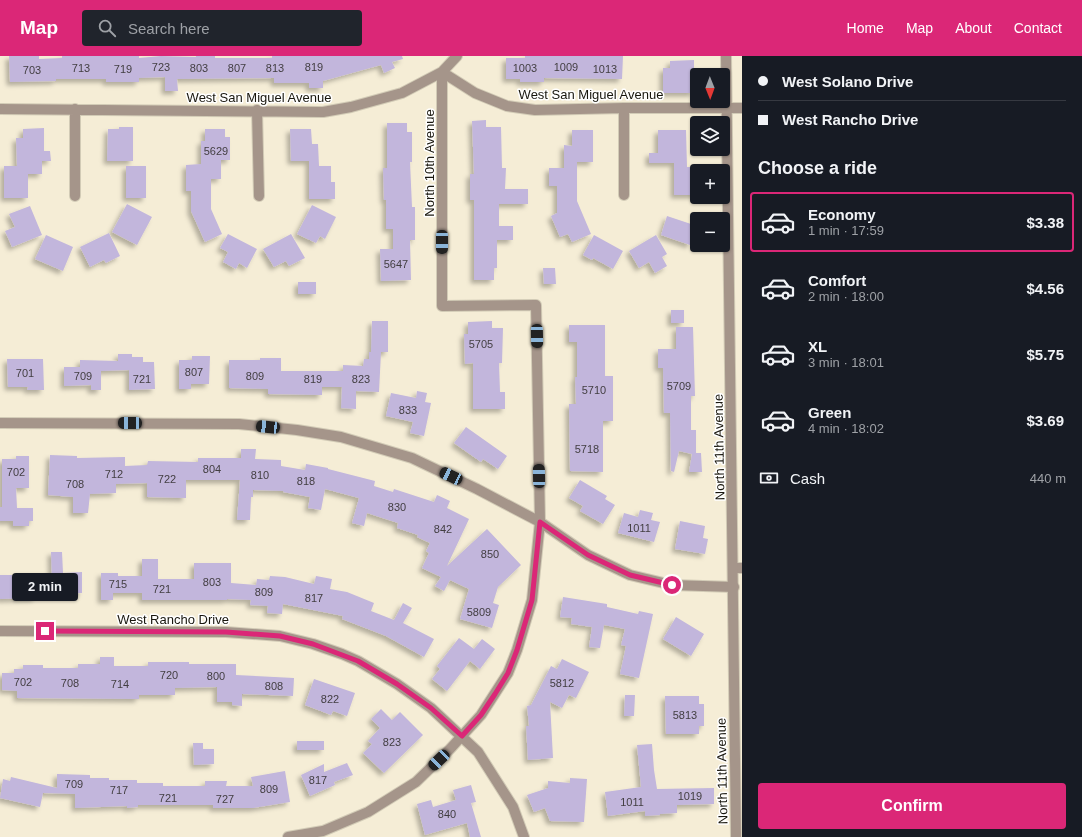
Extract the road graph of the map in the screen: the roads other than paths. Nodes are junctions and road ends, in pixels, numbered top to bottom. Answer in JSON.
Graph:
{"nodes":[{"id":1,"x":457,"y":56,"type":"edge"},
{"id":2,"x":726,"y":56,"type":"edge"},
{"id":3,"x":726,"y":68,"type":"edge"},
{"id":4,"x":442,"y":72,"type":"junction"},
{"id":5,"x":624,"y":108,"type":"junction"},
{"id":6,"x":690,"y":108,"type":"edge"},
{"id":7,"x":727,"y":108,"type":"edge"},
{"id":8,"x":730,"y":108,"type":"edge"},
{"id":9,"x":742,"y":108,"type":"edge"},
{"id":10,"x":0,"y":109,"type":"edge"},
{"id":11,"x":74,"y":109,"type":"junction"},
{"id":12,"x":257,"y":110,"type":"junction"},
{"id":13,"x":624,"y":195,"type":"dead end"},
{"id":14,"x":75,"y":196,"type":"dead end"},
{"id":15,"x":258,"y":196,"type":"dead end"},
{"id":16,"x":0,"y":423,"type":"edge"},
{"id":17,"x":540,"y":522,"type":"junction"},
{"id":18,"x":738,"y":568,"type":"edge"},
{"id":19,"x":734,"y":587,"type":"junction"},
{"id":20,"x":0,"y":631,"type":"edge"},
{"id":21,"x":462,"y":736,"type":"junction"},
{"id":22,"x":288,"y":837,"type":"edge"},
{"id":23,"x":524,"y":837,"type":"edge"},
{"id":24,"x":736,"y":837,"type":"edge"}],
"edges":[{"from":1,"to":4,"type":"street"},
{"from":2,"to":3,"type":"street","name":"North 11th Avenue"},
{"from":4,"to":5,"type":"street","name":"West San Miguel Avenue"},
{"from":4,"to":12,"type":"street","name":"West San Miguel Avenue"},
{"from":4,"to":17,"type":"street","name":"North 10th Avenue"},
{"from":5,"to":6,"type":"street","name":"West San Miguel Avenue"},
{"from":5,"to":13,"type":"street"},
{"from":7,"to":18,"type":"street","name":"North 11th Avenue"},
{"from":8,"to":9,"type":"street","name":"West San Miguel Avenue"},
{"from":10,"to":11,"type":"street","name":"West San Miguel Avenue"},
{"from":11,"to":12,"type":"street","name":"West San Miguel Avenue"},
{"from":11,"to":14,"type":"street"},
{"from":12,"to":15,"type":"street"},
{"from":16,"to":17,"type":"street"},
{"from":17,"to":19,"type":"street"},
{"from":17,"to":21,"type":"street","name":"North 10th Avenue"},
{"from":18,"to":19,"type":"street","name":"North 11th Avenue"},
{"from":19,"to":24,"type":"street","name":"North 11th Avenue"},
{"from":20,"to":21,"type":"street","name":"West Rancho Drive"},
{"from":21,"to":22,"type":"street","name":"North 10th Avenue"},
{"from":21,"to":23,"type":"street"}]}
